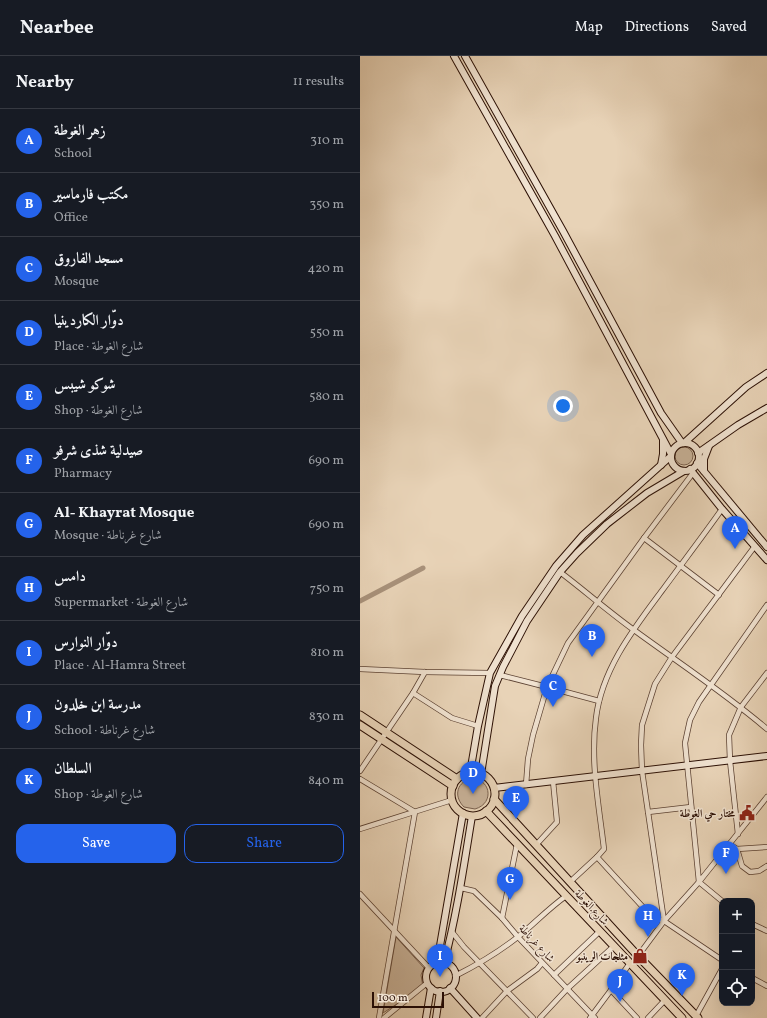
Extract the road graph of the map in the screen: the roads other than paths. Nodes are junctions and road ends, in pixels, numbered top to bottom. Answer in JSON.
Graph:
{"nodes":[{"id":1,"x":454,"y":56,"type":"edge"},
{"id":2,"x":465,"y":56,"type":"edge"},
{"id":3,"x":767,"y":373,"type":"edge"},
{"id":4,"x":767,"y":408,"type":"edge"},
{"id":5,"x":663,"y":439,"type":"junction"},
{"id":6,"x":683,"y":443,"type":"junction"},
{"id":7,"x":712,"y":443,"type":"junction"},
{"id":8,"x":698,"y":453,"type":"junction"},
{"id":9,"x":671,"y":455,"type":"junction"},
{"id":10,"x":697,"y":463,"type":"junction"},
{"id":11,"x":661,"y":465,"type":"junction"},
{"id":12,"x":689,"y":471,"type":"junction"},
{"id":13,"x":704,"y":471,"type":"junction"},
{"id":14,"x":722,"y":510,"type":"junction"},
{"id":15,"x":644,"y":538,"type":"junction"},
{"id":16,"x":754,"y":546,"type":"junction"},
{"id":17,"x":767,"y":547,"type":"edge"},
{"id":18,"x":767,"y":560,"type":"edge"},
{"id":19,"x":681,"y":566,"type":"junction"},
{"id":20,"x":560,"y":572,"type":"junction"},
{"id":21,"x":719,"y":595,"type":"junction"},
{"id":22,"x":599,"y":602,"type":"junction"},
{"id":23,"x":767,"y":605,"type":"edge"},
{"id":24,"x":633,"y":630,"type":"junction"},
{"id":25,"x":672,"y":657,"type":"junction"},
{"id":26,"x":360,"y":668,"type":"edge"},
{"id":27,"x":425,"y":672,"type":"junction"},
{"id":28,"x":490,"y":673,"type":"junction"},
{"id":29,"x":767,"y":673,"type":"edge"},
{"id":30,"x":500,"y":675,"type":"junction"},
{"id":31,"x":711,"y":684,"type":"junction"},
{"id":32,"x":547,"y":687,"type":"junction"},
{"id":33,"x":413,"y":693,"type":"junction"},
{"id":34,"x":599,"y":700,"type":"junction"},
{"id":35,"x":741,"y":707,"type":"junction"},
{"id":36,"x":360,"y":715,"type":"edge"},
{"id":37,"x":360,"y":725,"type":"edge"},
{"id":38,"x":478,"y":726,"type":"junction"},
{"id":39,"x":767,"y":728,"type":"edge"},
{"id":40,"x":386,"y":732,"type":"junction"},
{"id":41,"x":382,"y":739,"type":"junction"},
{"id":42,"x":767,"y":756,"type":"edge"},
{"id":43,"x":730,"y":761,"type":"junction"},
{"id":44,"x":687,"y":766,"type":"junction"},
{"id":45,"x":360,"y":771,"type":"edge"},
{"id":46,"x":642,"y":771,"type":"junction"},
{"id":47,"x":470,"y":773,"type":"junction"},
{"id":48,"x":481,"y":774,"type":"junction"},
{"id":49,"x":596,"y":776,"type":"junction"},
{"id":50,"x":360,"y":779,"type":"edge"},
{"id":51,"x":457,"y":779,"type":"junction"},
{"id":52,"x":553,"y":781,"type":"junction"},
{"id":53,"x":526,"y":785,"type":"junction"},
{"id":54,"x":453,"y":786,"type":"junction"},
{"id":55,"x":494,"y":788,"type":"junction"},
{"id":56,"x":767,"y":797,"type":"edge"},
{"id":57,"x":494,"y":799,"type":"junction"},
{"id":58,"x":452,"y":800,"type":"junction"},
{"id":59,"x":691,"y":807,"type":"junction"},
{"id":60,"x":486,"y":811,"type":"junction"},
{"id":61,"x":415,"y":812,"type":"junction"},
{"id":62,"x":648,"y":812,"type":"junction"},
{"id":63,"x":463,"y":814,"type":"junction"},
{"id":64,"x":472,"y":816,"type":"junction"},
{"id":65,"x":360,"y":829,"type":"edge"},
{"id":66,"x":738,"y":834,"type":"junction"},
{"id":67,"x":517,"y":844,"type":"junction"},
{"id":68,"x":729,"y":844,"type":"junction"},
{"id":69,"x":536,"y":845,"type":"junction"},
{"id":70,"x":767,"y":847,"type":"edge"},
{"id":71,"x":737,"y":849,"type":"junction"},
{"id":72,"x":597,"y":857,"type":"junction"},
{"id":73,"x":767,"y":866,"type":"edge"},
{"id":74,"x":570,"y":882,"type":"junction"},
{"id":75,"x":699,"y":882,"type":"junction"},
{"id":76,"x":461,"y":888,"type":"junction"},
{"id":77,"x":360,"y":894,"type":"edge"},
{"id":78,"x":566,"y":896,"type":"junction"},
{"id":79,"x":719,"y":899,"type":"edge"},
{"id":80,"x":502,"y":918,"type":"junction"},
{"id":81,"x":664,"y":921,"type":"junction"},
{"id":82,"x":755,"y":925,"type":"edge"},
{"id":83,"x":767,"y":930,"type":"edge"},
{"id":84,"x":394,"y":931,"type":"junction"},
{"id":85,"x":452,"y":932,"type":"junction"},
{"id":86,"x":600,"y":932,"type":"junction"},
{"id":87,"x":518,"y":937,"type":"junction"},
{"id":88,"x":614,"y":946,"type":"junction"},
{"id":89,"x":638,"y":956,"type":"junction"},
{"id":90,"x":719,"y":958,"type":"edge"},
{"id":91,"x":444,"y":962,"type":"junction"},
{"id":92,"x":437,"y":963,"type":"junction"},
{"id":93,"x":480,"y":963,"type":"junction"},
{"id":94,"x":542,"y":963,"type":"junction"},
{"id":95,"x":630,"y":963,"type":"junction"},
{"id":96,"x":429,"y":968,"type":"junction"},
{"id":97,"x":721,"y":970,"type":"edge"},
{"id":98,"x":554,"y":975,"type":"junction"},
{"id":99,"x":455,"y":976,"type":"junction"},
{"id":100,"x":755,"y":980,"type":"edge"},
{"id":101,"x":429,"y":985,"type":"junction"},
{"id":102,"x":767,"y":986,"type":"edge"},
{"id":103,"x":450,"y":988,"type":"junction"},
{"id":104,"x":567,"y":989,"type":"junction"},
{"id":105,"x":611,"y":990,"type":"junction"},
{"id":106,"x":440,"y":991,"type":"junction"},
{"id":107,"x":507,"y":991,"type":"junction"},
{"id":108,"x":665,"y":1000,"type":"junction"},
{"id":109,"x":592,"y":1017,"type":"edge"},
{"id":110,"x":697,"y":1017,"type":"edge"},
{"id":111,"x":379,"y":1018,"type":"edge"},
{"id":112,"x":384,"y":1018,"type":"edge"},
{"id":113,"x":426,"y":1018,"type":"edge"},
{"id":114,"x":436,"y":1018,"type":"edge"},
{"id":115,"x":476,"y":1018,"type":"edge"},
{"id":116,"x":482,"y":1018,"type":"edge"},
{"id":117,"x":533,"y":1018,"type":"edge"},
{"id":118,"x":540,"y":1018,"type":"edge"},
{"id":119,"x":637,"y":1018,"type":"edge"},
{"id":120,"x":648,"y":1018,"type":"edge"},
{"id":121,"x":682,"y":1018,"type":"edge"}],
"edges":[{"from":1,"to":5,"type":"main road"},
{"from":2,"to":6,"type":"main road"},
{"from":3,"to":6,"type":"main road"},
{"from":4,"to":7,"type":"main road"},
{"from":5,"to":9,"type":"main road"},
{"from":5,"to":11,"type":"main road"},
{"from":6,"to":8,"type":"main road"},
{"from":6,"to":9,"type":"main road"},
{"from":7,"to":8,"type":"main road"},
{"from":7,"to":13,"type":"main road"},
{"from":8,"to":10,"type":"main road"},
{"from":9,"to":11,"type":"main road"},
{"from":9,"to":12,"type":"main road"},
{"from":10,"to":12,"type":"main road"},
{"from":10,"to":13,"type":"main road"},
{"from":11,"to":28,"type":"main road"},
{"from":12,"to":14,"type":"main road"},
{"from":12,"to":15,"type":"street"},
{"from":12,"to":20,"type":"main road"},
{"from":13,"to":17,"type":"main road"},
{"from":14,"to":16,"type":"main road"},
{"from":14,"to":19,"type":"street"},
{"from":15,"to":19,"type":"street"},
{"from":15,"to":22,"type":"street"},
{"from":16,"to":18,"type":"main road"},
{"from":16,"to":21,"type":"street"},
{"from":19,"to":21,"type":"street"},
{"from":19,"to":24,"type":"street"},
{"from":20,"to":22,"type":"street"},
{"from":20,"to":30,"type":"main road"},
{"from":21,"to":25,"type":"street"},
{"from":22,"to":24,"type":"street"},
{"from":22,"to":32,"type":"street"},
{"from":23,"to":31,"type":"street"},
{"from":24,"to":25,"type":"street"},
{"from":24,"to":34,"type":"street"},
{"from":25,"to":31,"type":"street"},
{"from":25,"to":46,"type":"street"},
{"from":26,"to":27,"type":"street"},
{"from":27,"to":28,"type":"street"},
{"from":27,"to":33,"type":"street"},
{"from":28,"to":38,"type":"main road"},
{"from":29,"to":35,"type":"street"},
{"from":30,"to":32,"type":"street"},
{"from":30,"to":48,"type":"main road"},
{"from":31,"to":35,"type":"street"},
{"from":31,"to":44,"type":"street"},
{"from":32,"to":34,"type":"street"},
{"from":32,"to":53,"type":"street"},
{"from":33,"to":38,"type":"street"},
{"from":33,"to":40,"type":"street"},
{"from":34,"to":49,"type":"street"},
{"from":35,"to":39,"type":"street"},
{"from":35,"to":43,"type":"street"},
{"from":36,"to":40,"type":"main road"},
{"from":37,"to":41,"type":"main road"},
{"from":38,"to":47,"type":"main road"},
{"from":40,"to":41,"type":"street"},
{"from":40,"to":51,"type":"main road"},
{"from":41,"to":45,"type":"street"},
{"from":41,"to":54,"type":"main road"},
{"from":42,"to":43,"type":"main road"},
{"from":43,"to":44,"type":"main road"},
{"from":43,"to":66,"type":"street"},
{"from":44,"to":46,"type":"main road"},
{"from":44,"to":59,"type":"street"},
{"from":46,"to":49,"type":"main road"},
{"from":46,"to":62,"type":"street"},
{"from":47,"to":48,"type":"main road"},
{"from":47,"to":51,"type":"main road"},
{"from":48,"to":55,"type":"main road"},
{"from":49,"to":52,"type":"main road"},
{"from":49,"to":72,"type":"street"},
{"from":50,"to":61,"type":"street"},
{"from":51,"to":54,"type":"main road"},
{"from":52,"to":53,"type":"main road"},
{"from":52,"to":69,"type":"street"},
{"from":53,"to":55,"type":"main road"},
{"from":54,"to":58,"type":"main road"},
{"from":55,"to":57,"type":"main road"},
{"from":56,"to":66,"type":"street"},
{"from":57,"to":60,"type":"main road"},
{"from":57,"to":69,"type":"main road"},
{"from":58,"to":61,"type":"street"},
{"from":58,"to":63,"type":"main road"},
{"from":59,"to":62,"type":"street"},
{"from":59,"to":75,"type":"street"},
{"from":60,"to":64,"type":"main road"},
{"from":60,"to":67,"type":"main road","name":"شارع الغوطة"},
{"from":61,"to":65,"type":"street"},
{"from":61,"to":84,"type":"street"},
{"from":62,"to":81,"type":"street"},
{"from":63,"to":64,"type":"main road"},
{"from":63,"to":92,"type":"main road"},
{"from":64,"to":76,"type":"main road"},
{"from":66,"to":68,"type":"street"},
{"from":67,"to":78,"type":"main road","name":"شارع الغوطة"},
{"from":67,"to":80,"type":"street"},
{"from":68,"to":71,"type":"street"},
{"from":68,"to":75,"type":"street"},
{"from":69,"to":74,"type":"main road"},
{"from":70,"to":71,"type":"street"},
{"from":71,"to":73,"type":"street"},
{"from":72,"to":74,"type":"street"},
{"from":72,"to":81,"type":"street"},
{"from":74,"to":89,"type":"main road"},
{"from":75,"to":79,"type":"street"},
{"from":75,"to":81,"type":"street"},
{"from":76,"to":80,"type":"street","name":"شارع غرناطة"},
{"from":76,"to":85,"type":"main road"},
{"from":77,"to":84,"type":"street"},
{"from":78,"to":86,"type":"main road","name":"شارع الغوطة"},
{"from":78,"to":87,"type":"street"},
{"from":80,"to":87,"type":"street","name":"شارع غرناطة"},
{"from":81,"to":89,"type":"street"},
{"from":81,"to":90,"type":"street"},
{"from":82,"to":83,"type":"street"},
{"from":84,"to":96,"type":"street"},
{"from":84,"to":111,"type":"street"},
{"from":85,"to":91,"type":"main road"},
{"from":85,"to":93,"type":"street"},
{"from":86,"to":88,"type":"main road","name":"شارع الغوطة"},
{"from":86,"to":98,"type":"street"},
{"from":87,"to":93,"type":"street"},
{"from":87,"to":94,"type":"street","name":"شارع غرناطة"},
{"from":88,"to":95,"type":"main road","name":"شارع الغوطة"},
{"from":88,"to":104,"type":"street"},
{"from":89,"to":110,"type":"main road"},
{"from":91,"to":92,"type":"main road"},
{"from":91,"to":99,"type":"main road"},
{"from":92,"to":96,"type":"main road"},
{"from":93,"to":99,"type":"street"},
{"from":93,"to":107,"type":"street"},
{"from":94,"to":98,"type":"street","name":"شارع غرناطة"},
{"from":94,"to":107,"type":"street"},
{"from":95,"to":105,"type":"street"},
{"from":95,"to":108,"type":"main road","name":"شارع الغوطة"},
{"from":96,"to":101,"type":"main road"},
{"from":97,"to":110,"type":"street"},
{"from":98,"to":104,"type":"street","name":"شارع غرناطة"},
{"from":99,"to":103,"type":"main road"},
{"from":100,"to":102,"type":"street"},
{"from":101,"to":106,"type":"main road"},
{"from":101,"to":112,"type":"street"},
{"from":101,"to":113,"type":"main road"},
{"from":103,"to":106,"type":"main road"},
{"from":103,"to":115,"type":"main road"},
{"from":104,"to":109,"type":"street","name":"شارع غرناطة"},
{"from":104,"to":118,"type":"street"},
{"from":105,"to":109,"type":"street"},
{"from":105,"to":119,"type":"street"},
{"from":106,"to":114,"type":"main road"},
{"from":107,"to":116,"type":"street"},
{"from":107,"to":117,"type":"street"},
{"from":108,"to":120,"type":"street"},
{"from":108,"to":121,"type":"main road","name":"شارع الغوطة"}]}
